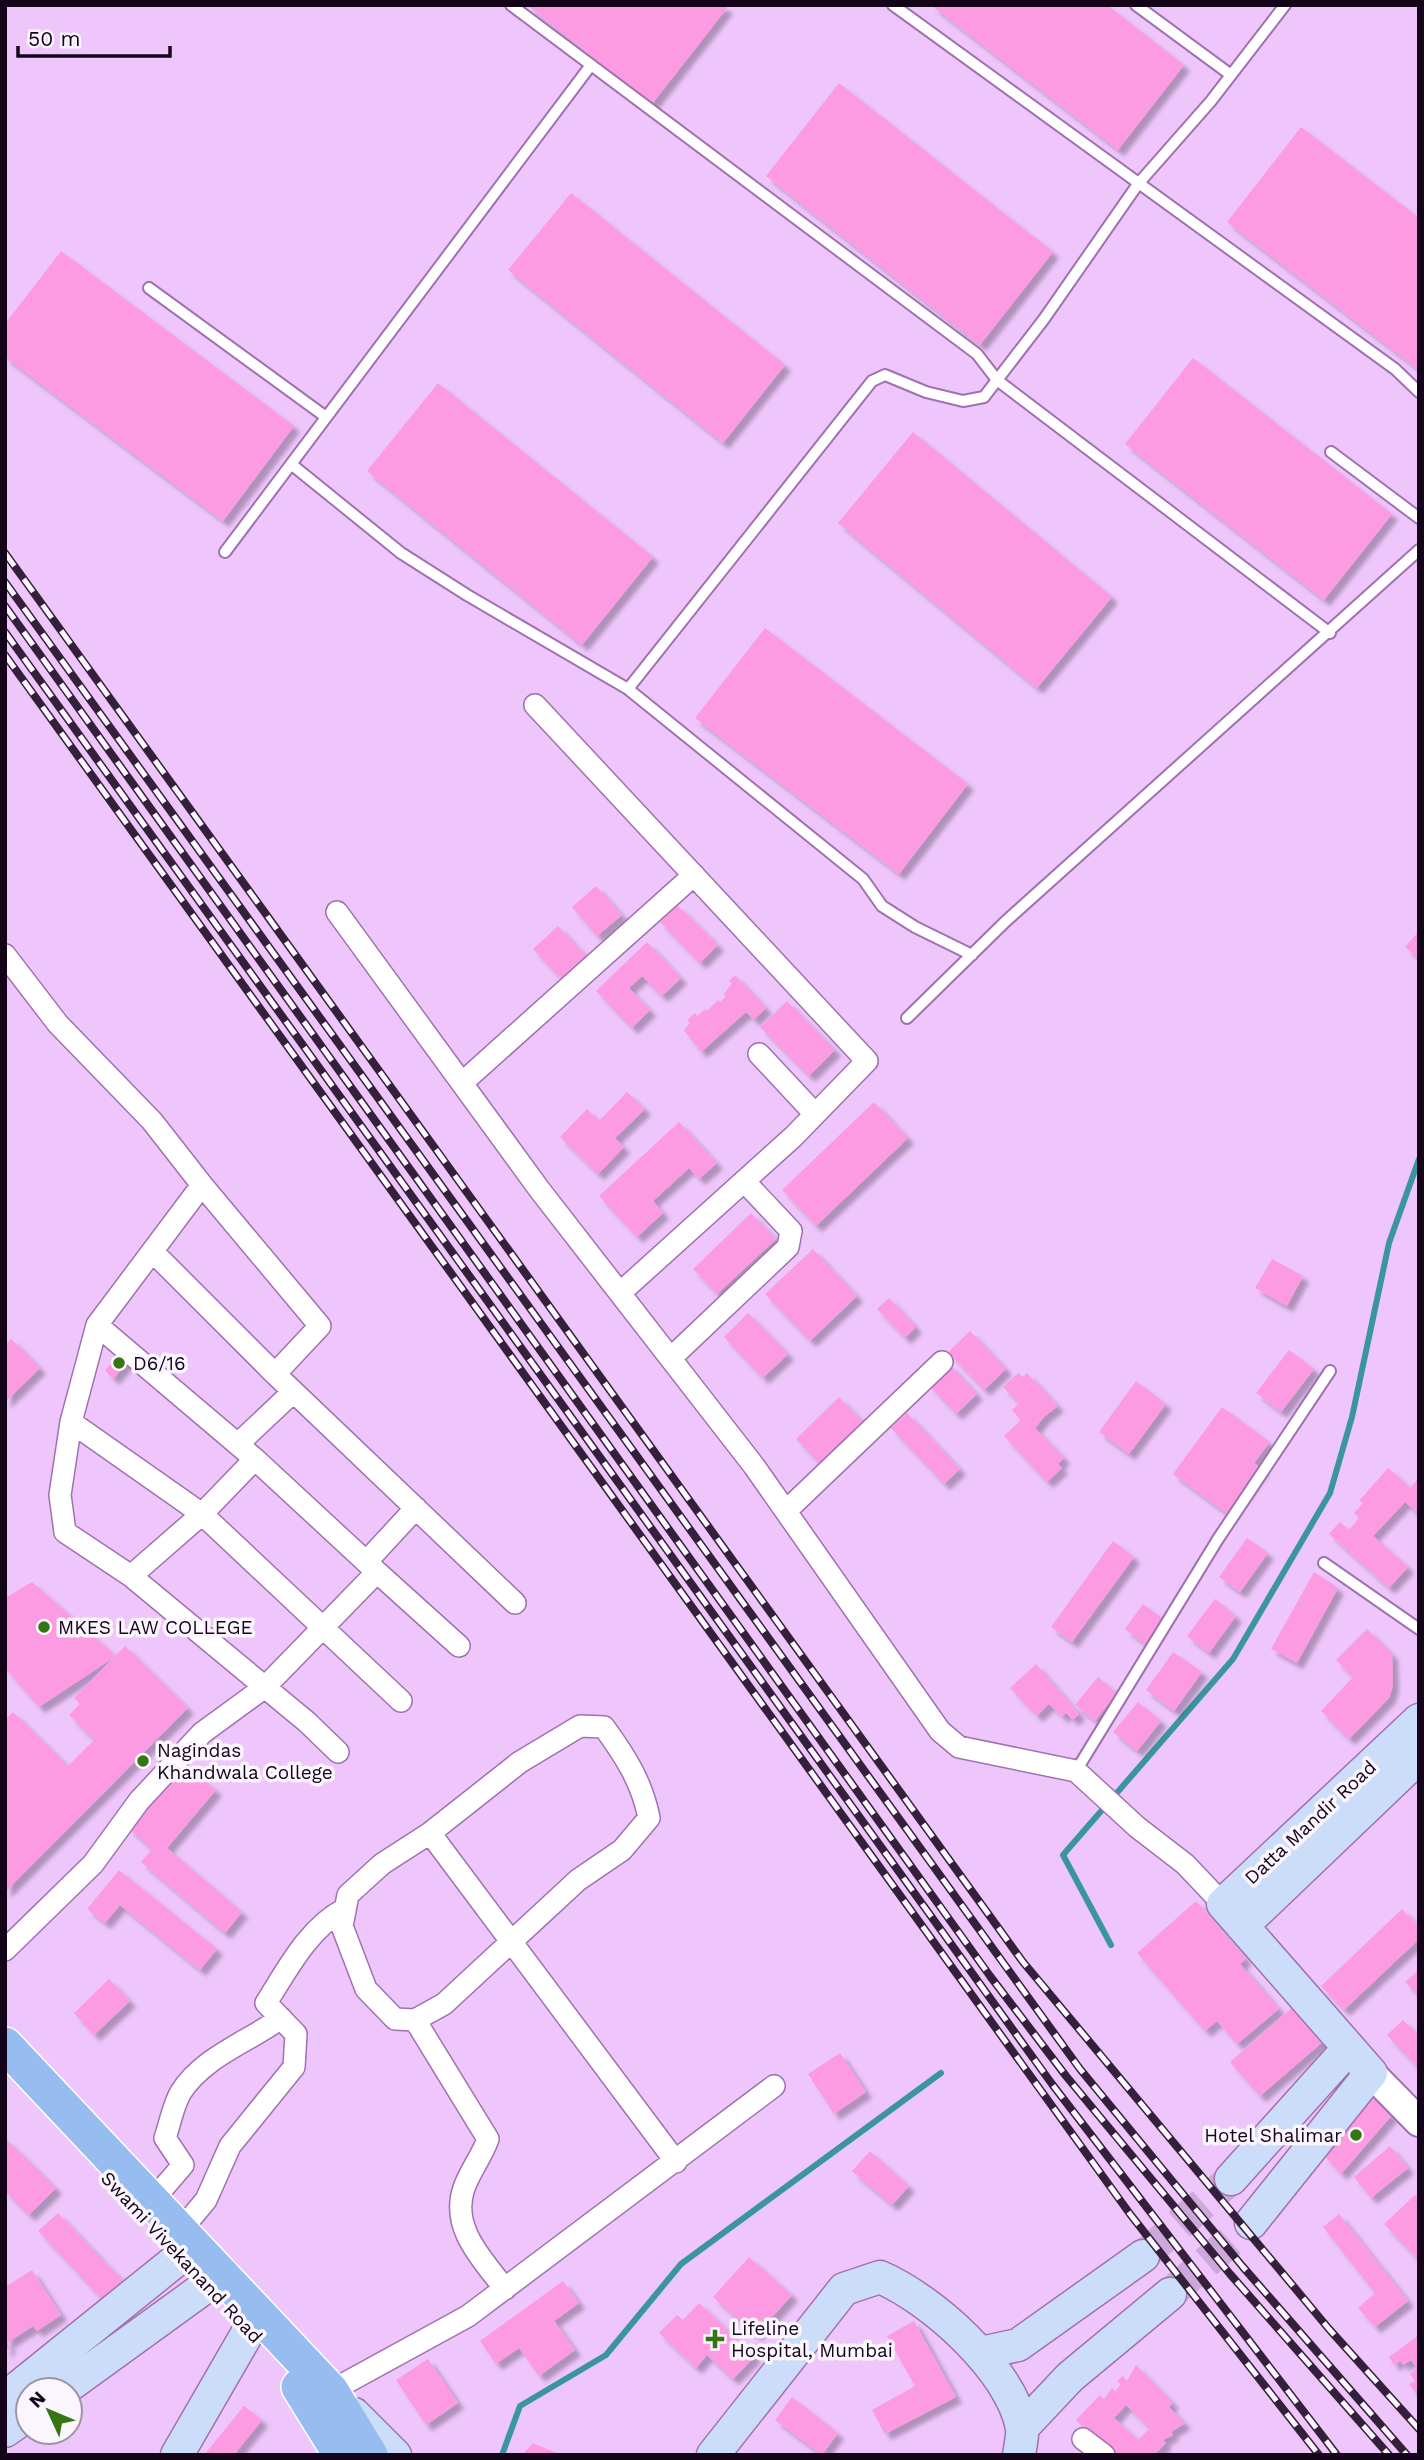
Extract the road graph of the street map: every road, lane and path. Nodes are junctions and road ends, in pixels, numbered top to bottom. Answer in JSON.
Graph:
{"nodes":[{"id":1,"x":511,"y":5,"type":"edge"},
{"id":2,"x":893,"y":5,"type":"edge"},
{"id":3,"x":1136,"y":5,"type":"edge"},
{"id":4,"x":1285,"y":5,"type":"edge"},
{"id":5,"x":591,"y":65,"type":"junction"},
{"id":6,"x":1231,"y":75,"type":"junction"},
{"id":7,"x":1138,"y":184,"type":"junction"},
{"id":8,"x":149,"y":288,"type":"dead end"},
{"id":9,"x":997,"y":380,"type":"junction"},
{"id":10,"x":1419,"y":392,"type":"edge"},
{"id":11,"x":326,"y":417,"type":"junction"},
{"id":12,"x":1331,"y":452,"type":"dead end"},
{"id":13,"x":291,"y":464,"type":"junction"},
{"id":14,"x":1419,"y":518,"type":"edge"},
{"id":15,"x":1419,"y":551,"type":"edge"},
{"id":16,"x":225,"y":552,"type":"dead end"},
{"id":17,"x":1330,"y":633,"type":"junction"},
{"id":18,"x":628,"y":689,"type":"junction"},
{"id":19,"x":535,"y":705,"type":"dead end"},
{"id":20,"x":694,"y":876,"type":"junction"},
{"id":21,"x":337,"y":912,"type":"dead end"},
{"id":22,"x":5,"y":955,"type":"edge"},
{"id":23,"x":972,"y":955,"type":"junction"},
{"id":24,"x":907,"y":1018,"type":"dead end"},
{"id":25,"x":759,"y":1054,"type":"dead end"},
{"id":26,"x":462,"y":1083,"type":"junction"},
{"id":27,"x":815,"y":1114,"type":"junction"},
{"id":28,"x":744,"y":1181,"type":"junction"},
{"id":29,"x":202,"y":1185,"type":"junction"},
{"id":30,"x":153,"y":1252,"type":"junction"},
{"id":31,"x":620,"y":1293,"type":"junction"},
{"id":32,"x":97,"y":1325,"type":"junction"},
{"id":33,"x":671,"y":1358,"type":"junction"},
{"id":34,"x":942,"y":1362,"type":"dead end"},
{"id":35,"x":1330,"y":1371,"type":"dead end"},
{"id":36,"x":275,"y":1374,"type":"junction"},
{"id":37,"x":293,"y":1392,"type":"junction"},
{"id":38,"x":71,"y":1422,"type":"junction"},
{"id":39,"x":239,"y":1443,"type":"junction"},
{"id":40,"x":256,"y":1459,"type":"junction"},
{"id":41,"x":416,"y":1508,"type":"junction"},
{"id":42,"x":786,"y":1511,"type":"junction"},
{"id":43,"x":202,"y":1514,"type":"junction"},
{"id":44,"x":1324,"y":1563,"type":"dead end"},
{"id":45,"x":372,"y":1567,"type":"junction"},
{"id":46,"x":131,"y":1576,"type":"junction"},
{"id":47,"x":515,"y":1603,"type":"dead end"},
{"id":48,"x":324,"y":1629,"type":"junction"},
{"id":49,"x":1419,"y":1629,"type":"edge"},
{"id":50,"x":459,"y":1646,"type":"dead end"},
{"id":51,"x":265,"y":1686,"type":"junction"},
{"id":52,"x":401,"y":1701,"type":"dead end"},
{"id":53,"x":1419,"y":1720,"type":"edge"},
{"id":54,"x":338,"y":1752,"type":"dead end"},
{"id":55,"x":1419,"y":1757,"type":"edge"},
{"id":56,"x":1076,"y":1771,"type":"junction"},
{"id":57,"x":430,"y":1833,"type":"junction"},
{"id":58,"x":345,"y":1909,"type":"junction"},
{"id":59,"x":1232,"y":1915,"type":"junction"},
{"id":60,"x":512,"y":1942,"type":"junction"},
{"id":61,"x":5,"y":1950,"type":"edge"},
{"id":62,"x":281,"y":2018,"type":"junction"},
{"id":63,"x":415,"y":2020,"type":"junction"},
{"id":64,"x":5,"y":2045,"type":"edge"},
{"id":65,"x":1348,"y":2049,"type":"junction"},
{"id":66,"x":5,"y":2073,"type":"edge"},
{"id":67,"x":1371,"y":2073,"type":"junction"},
{"id":68,"x":774,"y":2086,"type":"dead end"},
{"id":69,"x":1419,"y":2122,"type":"edge"},
{"id":70,"x":676,"y":2162,"type":"junction"},
{"id":71,"x":1231,"y":2179,"type":"tunnel mouth"},
{"id":72,"x":152,"y":2201,"type":"junction"},
{"id":73,"x":1251,"y":2223,"type":"tunnel mouth"},
{"id":74,"x":186,"y":2243,"type":"junction"},
{"id":75,"x":1143,"y":2256,"type":"tunnel mouth"},
{"id":76,"x":216,"y":2279,"type":"junction"},
{"id":77,"x":505,"y":2289,"type":"junction"},
{"id":78,"x":1170,"y":2294,"type":"tunnel mouth"},
{"id":79,"x":251,"y":2327,"type":"junction"},
{"id":80,"x":981,"y":2353,"type":"junction"},
{"id":81,"x":81,"y":2376,"type":"edge"},
{"id":82,"x":331,"y":2391,"type":"junction"},
{"id":83,"x":5,"y":2398,"type":"edge"},
{"id":84,"x":1083,"y":2439,"type":"dead end"},
{"id":85,"x":1020,"y":2442,"type":"edge"},
{"id":86,"x":177,"y":2455,"type":"edge"},
{"id":87,"x":341,"y":2455,"type":"edge"},
{"id":88,"x":370,"y":2455,"type":"edge"},
{"id":89,"x":395,"y":2455,"type":"edge"},
{"id":90,"x":713,"y":2455,"type":"edge"},
{"id":91,"x":1104,"y":2455,"type":"edge"}],
"edges":[{"from":1,"to":5,"type":"lane"},
{"from":2,"to":7,"type":"lane"},
{"from":3,"to":6,"type":"lane"},
{"from":4,"to":6,"type":"lane"},
{"from":5,"to":9,"type":"lane"},
{"from":5,"to":11,"type":"lane"},
{"from":6,"to":7,"type":"lane"},
{"from":7,"to":9,"type":"lane"},
{"from":7,"to":10,"type":"lane"},
{"from":8,"to":11,"type":"lane"},
{"from":9,"to":17,"type":"lane"},
{"from":9,"to":18,"type":"lane"},
{"from":11,"to":13,"type":"lane"},
{"from":12,"to":14,"type":"lane"},
{"from":13,"to":16,"type":"lane"},
{"from":13,"to":18,"type":"lane"},
{"from":15,"to":17,"type":"lane"},
{"from":17,"to":23,"type":"lane"},
{"from":18,"to":23,"type":"lane"},
{"from":19,"to":20,"type":"street"},
{"from":20,"to":26,"type":"street"},
{"from":20,"to":27,"type":"street"},
{"from":21,"to":26,"type":"street"},
{"from":22,"to":29,"type":"street"},
{"from":23,"to":24,"type":"lane"},
{"from":25,"to":27,"type":"street"},
{"from":26,"to":31,"type":"street"},
{"from":27,"to":28,"type":"street"},
{"from":28,"to":31,"type":"street"},
{"from":28,"to":33,"type":"street"},
{"from":29,"to":30,"type":"street"},
{"from":29,"to":36,"type":"street"},
{"from":30,"to":32,"type":"street"},
{"from":30,"to":36,"type":"street"},
{"from":31,"to":33,"type":"street"},
{"from":32,"to":38,"type":"street"},
{"from":32,"to":39,"type":"street"},
{"from":33,"to":42,"type":"street"},
{"from":34,"to":42,"type":"street"},
{"from":35,"to":56,"type":"lane"},
{"from":36,"to":37,"type":"street"},
{"from":37,"to":39,"type":"street"},
{"from":37,"to":41,"type":"street"},
{"from":38,"to":43,"type":"street"},
{"from":38,"to":46,"type":"street"},
{"from":39,"to":40,"type":"street"},
{"from":40,"to":43,"type":"street"},
{"from":40,"to":45,"type":"street"},
{"from":41,"to":45,"type":"street"},
{"from":41,"to":47,"type":"street"},
{"from":42,"to":56,"type":"street"},
{"from":43,"to":46,"type":"street"},
{"from":43,"to":48,"type":"street"},
{"from":44,"to":49,"type":"lane"},
{"from":45,"to":48,"type":"street"},
{"from":45,"to":50,"type":"street"},
{"from":46,"to":51,"type":"street"},
{"from":48,"to":51,"type":"street"},
{"from":48,"to":52,"type":"street"},
{"from":51,"to":54,"type":"street"},
{"from":51,"to":61,"type":"street"},
{"from":53,"to":59,"type":"main road","name":"Datta Mandir Road"},
{"from":55,"to":59,"type":"main road","name":"Datta Mandir Road"},
{"from":56,"to":59,"type":"street"},
{"from":57,"to":58,"type":"street"},
{"from":57,"to":60,"type":"street"},
{"from":57,"to":60,"type":"street"},
{"from":58,"to":62,"type":"street"},
{"from":58,"to":63,"type":"street"},
{"from":59,"to":65,"type":"main road"},
{"from":60,"to":63,"type":"street"},
{"from":60,"to":70,"type":"street"},
{"from":62,"to":72,"type":"street"},
{"from":62,"to":74,"type":"street"},
{"from":63,"to":77,"type":"street"},
{"from":64,"to":72,"type":"main road","name":"Swami Vivekanand Road"},
{"from":65,"to":67,"type":"main road"},
{"from":65,"to":71,"type":"main road"},
{"from":66,"to":74,"type":"main road","name":"Swami Vivekanand Road"},
{"from":67,"to":69,"type":"street"},
{"from":67,"to":73,"type":"main road"},
{"from":68,"to":70,"type":"street"},
{"from":70,"to":77,"type":"street"},
{"from":72,"to":74,"type":"main road","name":"Swami Vivekanand Road"},
{"from":74,"to":76,"type":"main road","name":"Swami Vivekanand Road"},
{"from":74,"to":83,"type":"main road"},
{"from":75,"to":80,"type":"main road"},
{"from":76,"to":79,"type":"main road","name":"Swami Vivekanand Road"},
{"from":76,"to":81,"type":"main road"},
{"from":76,"to":82,"type":"main road","name":"Swami Vivekanand Road"},
{"from":77,"to":82,"type":"street"},
{"from":78,"to":85,"type":"main road"},
{"from":79,"to":86,"type":"main road"},
{"from":79,"to":87,"type":"main road","name":"Swami Vivekanand Road"},
{"from":80,"to":85,"type":"main road"},
{"from":80,"to":90,"type":"main road"},
{"from":82,"to":88,"type":"main road","name":"Swami Vivekanand Road"},
{"from":82,"to":89,"type":"main road","name":"Swami Vivekanand Road"},
{"from":84,"to":91,"type":"street"}]}
